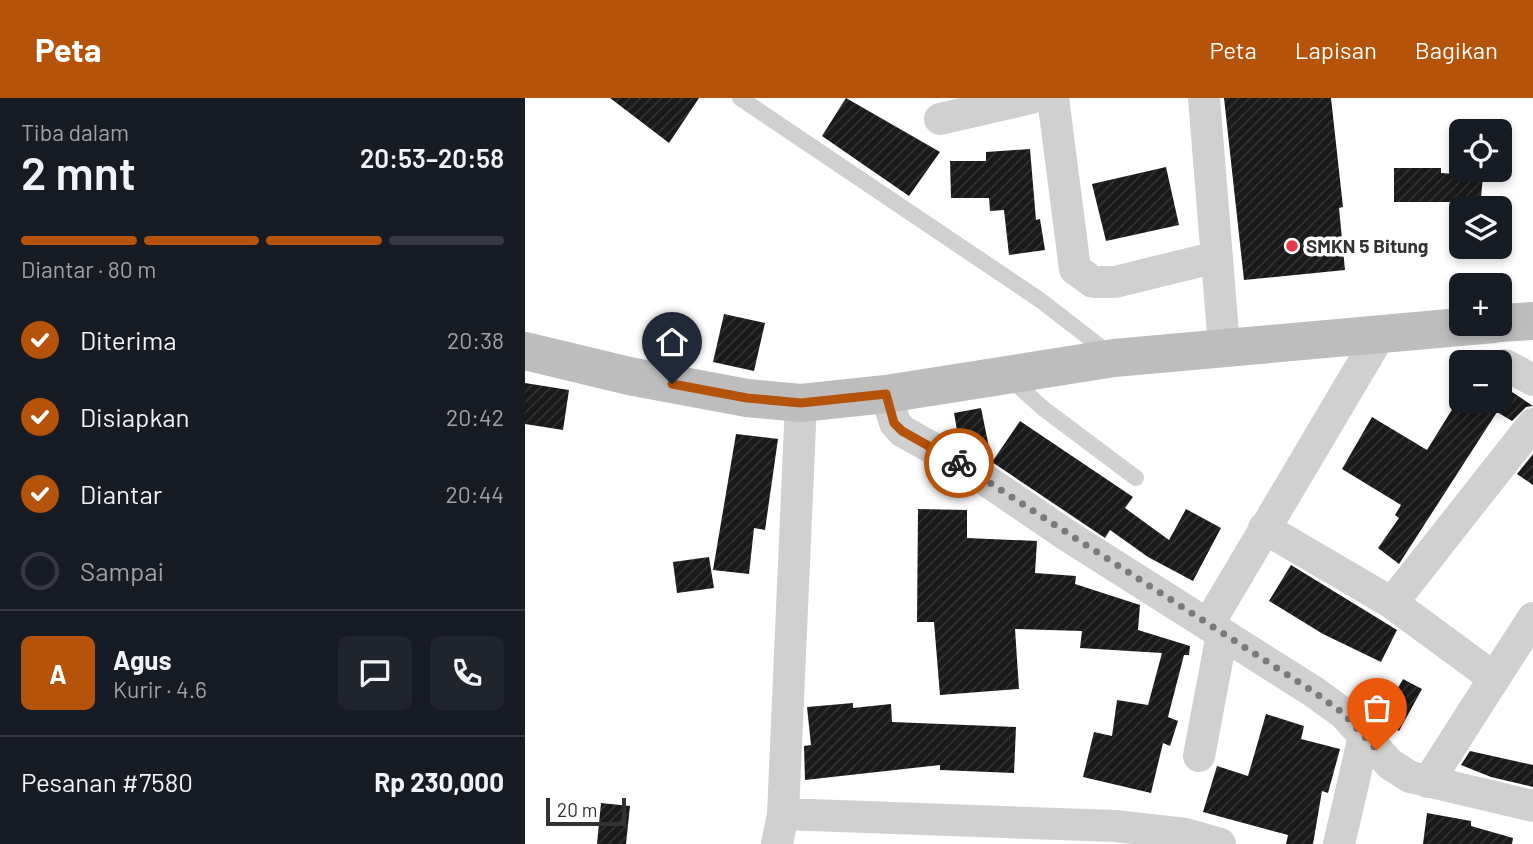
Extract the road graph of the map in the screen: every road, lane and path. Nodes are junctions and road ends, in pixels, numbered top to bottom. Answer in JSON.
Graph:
{"nodes":[{"id":1,"x":740,"y":98,"type":"edge"},
{"id":2,"x":1031,"y":98,"type":"edge"},
{"id":3,"x":1053,"y":98,"type":"edge"},
{"id":4,"x":1204,"y":98,"type":"edge"},
{"id":5,"x":940,"y":119,"type":"dead end"},
{"id":6,"x":1217,"y":257,"type":"junction"},
{"id":7,"x":1533,"y":321,"type":"edge"},
{"id":8,"x":1512,"y":322,"type":"edge"},
{"id":9,"x":1449,"y":328,"type":"edge"},
{"id":10,"x":1381,"y":333,"type":"junction"},
{"id":11,"x":1224,"y":346,"type":"junction"},
{"id":12,"x":525,"y":351,"type":"edge"},
{"id":13,"x":1114,"y":358,"type":"junction"},
{"id":14,"x":1512,"y":369,"type":"edge"},
{"id":15,"x":1006,"y":375,"type":"junction"},
{"id":16,"x":1533,"y":380,"type":"edge"},
{"id":17,"x":886,"y":394,"type":"junction"},
{"id":18,"x":801,"y":403,"type":"junction"},
{"id":19,"x":1533,"y":424,"type":"edge"},
{"id":20,"x":1136,"y":478,"type":"dead end"},
{"id":21,"x":1264,"y":528,"type":"junction"},
{"id":22,"x":1392,"y":603,"type":"junction"},
{"id":23,"x":1533,"y":618,"type":"edge"},
{"id":24,"x":1215,"y":629,"type":"junction"},
{"id":25,"x":1494,"y":678,"type":"junction"},
{"id":26,"x":1364,"y":736,"type":"junction"},
{"id":27,"x":1199,"y":756,"type":"dead end"},
{"id":28,"x":1428,"y":782,"type":"junction"},
{"id":29,"x":1533,"y":806,"type":"edge"},
{"id":30,"x":780,"y":829,"type":"edge"},
{"id":31,"x":1184,"y":839,"type":"edge"},
{"id":32,"x":1220,"y":844,"type":"edge"},
{"id":33,"x":1339,"y":844,"type":"edge"}],
"edges":[{"from":1,"to":13,"type":"lane"},
{"from":2,"to":5,"type":"street"},
{"from":3,"to":6,"type":"street"},
{"from":4,"to":6,"type":"street"},
{"from":6,"to":11,"type":"street"},
{"from":7,"to":8,"type":"street"},
{"from":9,"to":10,"type":"street"},
{"from":10,"to":11,"type":"street"},
{"from":10,"to":21,"type":"street"},
{"from":11,"to":13,"type":"street"},
{"from":12,"to":18,"type":"street"},
{"from":13,"to":15,"type":"street"},
{"from":14,"to":16,"type":"street"},
{"from":15,"to":17,"type":"street"},
{"from":15,"to":20,"type":"lane"},
{"from":17,"to":18,"type":"street"},
{"from":17,"to":24,"type":"street"},
{"from":18,"to":30,"type":"street"},
{"from":19,"to":22,"type":"street"},
{"from":21,"to":22,"type":"street"},
{"from":21,"to":24,"type":"street"},
{"from":22,"to":25,"type":"street"},
{"from":23,"to":25,"type":"street"},
{"from":24,"to":26,"type":"street"},
{"from":24,"to":27,"type":"street"},
{"from":25,"to":28,"type":"street"},
{"from":26,"to":28,"type":"street"},
{"from":26,"to":33,"type":"street"},
{"from":28,"to":29,"type":"street"},
{"from":30,"to":31,"type":"street"},
{"from":31,"to":32,"type":"street"}]}
